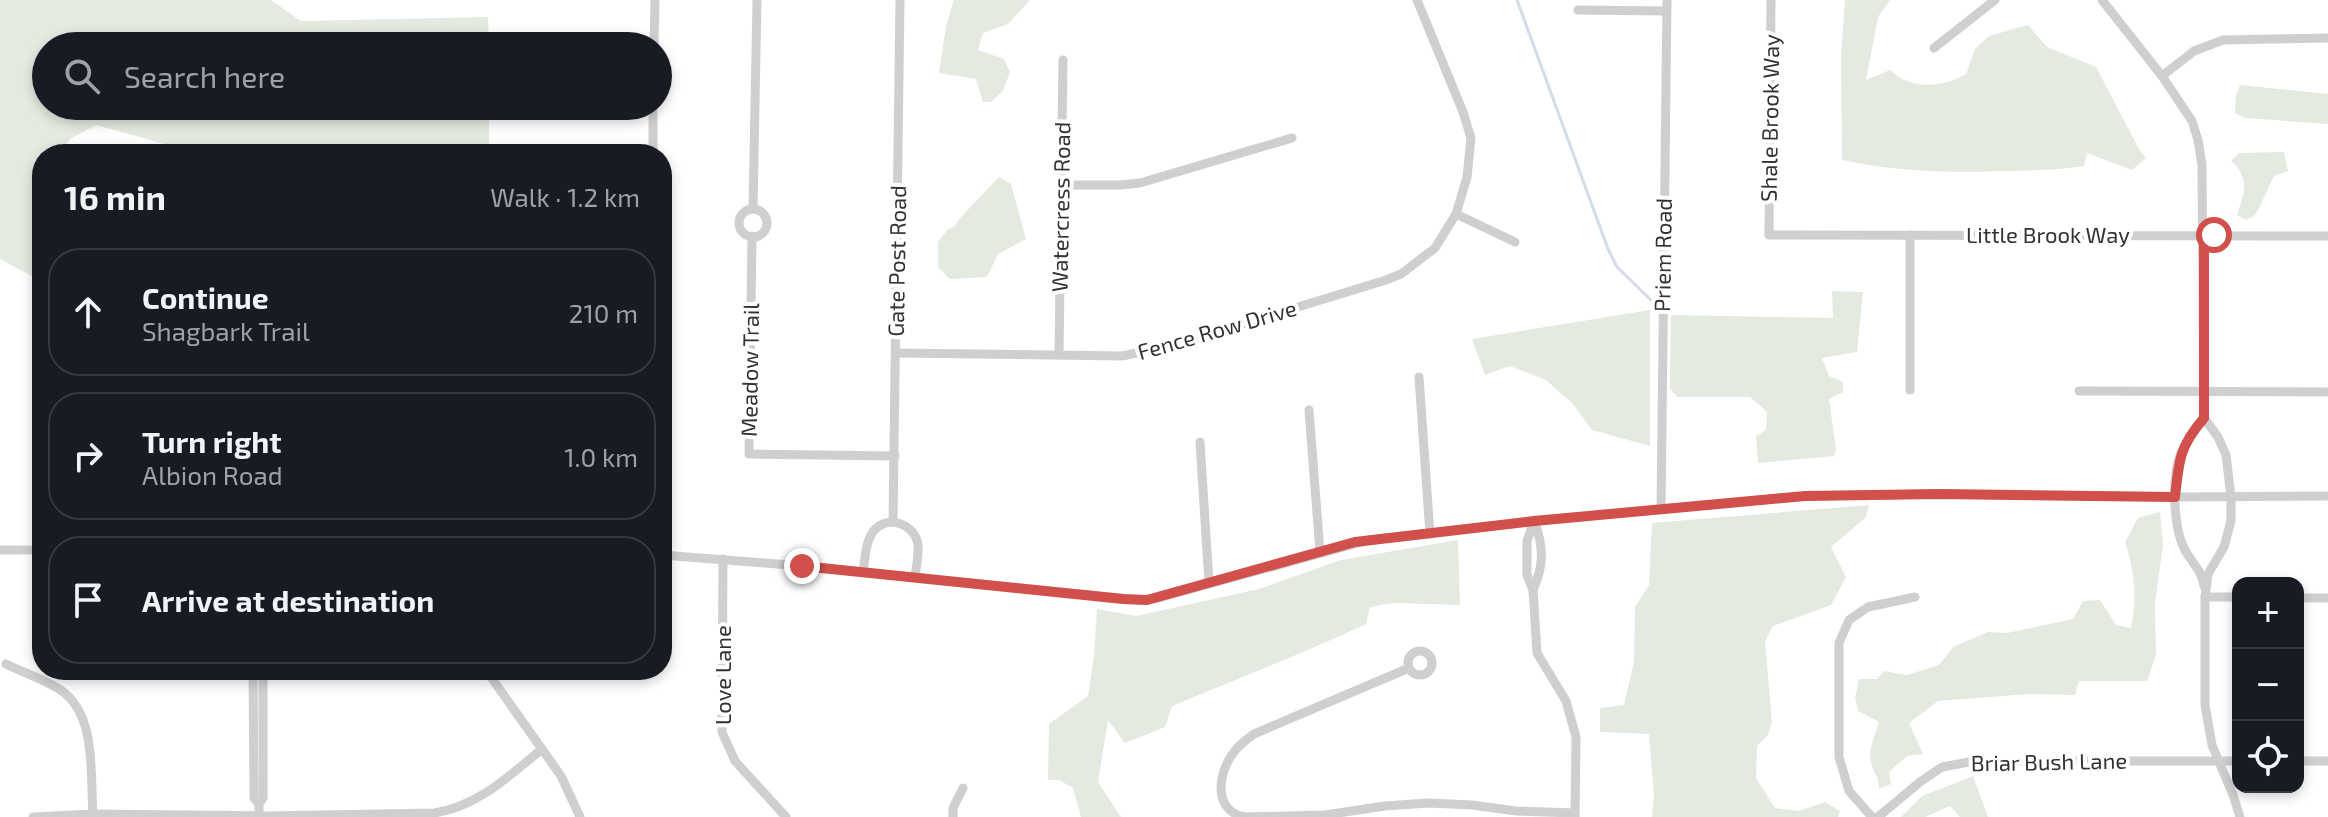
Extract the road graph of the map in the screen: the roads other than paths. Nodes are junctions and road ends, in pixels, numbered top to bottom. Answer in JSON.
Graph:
{"nodes":[{"id":1,"x":655,"y":0,"type":"edge"},
{"id":2,"x":757,"y":0,"type":"edge"},
{"id":3,"x":900,"y":0,"type":"edge"},
{"id":4,"x":1417,"y":0,"type":"edge"},
{"id":5,"x":1667,"y":0,"type":"edge"},
{"id":6,"x":1771,"y":0,"type":"edge"},
{"id":7,"x":1995,"y":0,"type":"edge"},
{"id":8,"x":2102,"y":0,"type":"edge"},
{"id":9,"x":1578,"y":10,"type":"dead end"},
{"id":10,"x":1666,"y":11,"type":"junction"},
{"id":11,"x":654,"y":32,"type":"edge"},
{"id":12,"x":2328,"y":38,"type":"edge"},
{"id":13,"x":1934,"y":48,"type":"dead end"},
{"id":14,"x":1063,"y":60,"type":"dead end"},
{"id":15,"x":2162,"y":76,"type":"junction"},
{"id":16,"x":653,"y":120,"type":"edge"},
{"id":17,"x":1292,"y":138,"type":"dead end"},
{"id":18,"x":653,"y":144,"type":"edge"},
{"id":19,"x":1060,"y":185,"type":"junction"},
{"id":20,"x":753,"y":209,"type":"junction"},
{"id":21,"x":1456,"y":214,"type":"junction"},
{"id":22,"x":1769,"y":235,"type":"joint"},
{"id":23,"x":1910,"y":235,"type":"junction"},
{"id":24,"x":2204,"y":235,"type":"junction"},
{"id":25,"x":752,"y":236,"type":"junction"},
{"id":26,"x":2328,"y":236,"type":"edge"},
{"id":27,"x":1515,"y":242,"type":"dead end"},
{"id":28,"x":896,"y":353,"type":"junction"},
{"id":29,"x":1059,"y":355,"type":"junction"},
{"id":30,"x":1419,"y":377,"type":"dead end"},
{"id":31,"x":1910,"y":390,"type":"dead end"},
{"id":32,"x":2079,"y":391,"type":"dead end"},
{"id":33,"x":2204,"y":392,"type":"junction"},
{"id":34,"x":2328,"y":392,"type":"edge"},
{"id":35,"x":1309,"y":410,"type":"dead end"},
{"id":36,"x":2204,"y":418,"type":"junction"},
{"id":37,"x":1200,"y":442,"type":"dead end"},
{"id":38,"x":895,"y":456,"type":"junction"},
{"id":39,"x":2328,"y":496,"type":"edge"},
{"id":40,"x":2175,"y":497,"type":"junction"},
{"id":41,"x":2231,"y":497,"type":"junction"},
{"id":42,"x":1661,"y":509,"type":"junction"},
{"id":43,"x":1534,"y":521,"type":"junction"},
{"id":44,"x":893,"y":522,"type":"junction"},
{"id":45,"x":1430,"y":534,"type":"junction"},
{"id":46,"x":0,"y":550,"type":"edge"},
{"id":47,"x":32,"y":550,"type":"edge"},
{"id":48,"x":1320,"y":552,"type":"junction"},
{"id":49,"x":672,"y":556,"type":"edge"},
{"id":50,"x":723,"y":559,"type":"junction"},
{"id":51,"x":863,"y":572,"type":"junction"},
{"id":52,"x":915,"y":577,"type":"junction"},
{"id":53,"x":1209,"y":583,"type":"junction"},
{"id":54,"x":1915,"y":597,"type":"dead end"},
{"id":55,"x":2205,"y":597,"type":"junction"},
{"id":56,"x":2232,"y":597,"type":"edge"},
{"id":57,"x":2304,"y":598,"type":"edge"},
{"id":58,"x":2328,"y":598,"type":"edge"},
{"id":59,"x":6,"y":664,"type":"dead end"},
{"id":60,"x":1409,"y":668,"type":"dead end"},
{"id":61,"x":32,"y":677,"type":"edge"},
{"id":62,"x":39,"y":680,"type":"edge"},
{"id":63,"x":253,"y":680,"type":"edge"},
{"id":64,"x":263,"y":680,"type":"edge"},
{"id":65,"x":493,"y":680,"type":"edge"},
{"id":66,"x":542,"y":749,"type":"junction"},
{"id":67,"x":2220,"y":761,"type":"junction"},
{"id":68,"x":2232,"y":761,"type":"edge"},
{"id":69,"x":2304,"y":761,"type":"edge"},
{"id":70,"x":2328,"y":761,"type":"edge"},
{"id":71,"x":963,"y":788,"type":"dead end"},
{"id":72,"x":259,"y":804,"type":"junction"},
{"id":73,"x":93,"y":814,"type":"junction"},
{"id":74,"x":452,"y":814,"type":"edge"},
{"id":75,"x":1575,"y":815,"type":"edge"},
{"id":76,"x":33,"y":817,"type":"edge"},
{"id":77,"x":259,"y":817,"type":"edge"},
{"id":78,"x":580,"y":817,"type":"edge"},
{"id":79,"x":786,"y":817,"type":"edge"},
{"id":80,"x":953,"y":817,"type":"edge"},
{"id":81,"x":1245,"y":817,"type":"edge"},
{"id":82,"x":1875,"y":817,"type":"edge"},
{"id":83,"x":2240,"y":817,"type":"edge"}],
"edges":[{"from":1,"to":11,"type":"street"},
{"from":2,"to":20,"type":"street","name":"Meadow Trail"},
{"from":3,"to":28,"type":"street","name":"Gate Post Road"},
{"from":4,"to":21,"type":"street","name":"Fence Row Drive"},
{"from":5,"to":10,"type":"street","name":"Priem Road"},
{"from":6,"to":22,"type":"street","name":"Shale Brook Way"},
{"from":7,"to":13,"type":"street"},
{"from":8,"to":15,"type":"street"},
{"from":9,"to":10,"type":"street"},
{"from":10,"to":42,"type":"street","name":"Priem Road"},
{"from":12,"to":15,"type":"street"},
{"from":14,"to":19,"type":"street","name":"Watercress Road"},
{"from":15,"to":24,"type":"street"},
{"from":16,"to":18,"type":"street"},
{"from":17,"to":19,"type":"street"},
{"from":19,"to":29,"type":"street","name":"Watercress Road"},
{"from":20,"to":25,"type":"street","name":"Meadow Trail"},
{"from":20,"to":25,"type":"street","name":"Meadow Trail"},
{"from":21,"to":27,"type":"street"},
{"from":21,"to":29,"type":"street","name":"Fence Row Drive"},
{"from":22,"to":23,"type":"street","name":"Little Brook Way"},
{"from":23,"to":24,"type":"street","name":"Little Brook Way"},
{"from":23,"to":31,"type":"street"},
{"from":24,"to":26,"type":"street","name":"Little Brook Way"},
{"from":24,"to":33,"type":"street"},
{"from":25,"to":38,"type":"street","name":"Meadow Trail"},
{"from":28,"to":29,"type":"street","name":"Fence Row Drive"},
{"from":28,"to":38,"type":"street","name":"Gate Post Road"},
{"from":30,"to":45,"type":"street"},
{"from":32,"to":33,"type":"street"},
{"from":33,"to":34,"type":"street"},
{"from":33,"to":36,"type":"street"},
{"from":35,"to":48,"type":"street"},
{"from":36,"to":40,"type":"street"},
{"from":36,"to":41,"type":"street"},
{"from":37,"to":53,"type":"street"},
{"from":38,"to":44,"type":"street","name":"Gate Post Road"},
{"from":39,"to":41,"type":"street"},
{"from":40,"to":41,"type":"street"},
{"from":40,"to":42,"type":"street"},
{"from":40,"to":55,"type":"street"},
{"from":41,"to":55,"type":"street"},
{"from":42,"to":43,"type":"street"},
{"from":43,"to":45,"type":"street"},
{"from":43,"to":75,"type":"street"},
{"from":44,"to":51,"type":"street"},
{"from":44,"to":52,"type":"street"},
{"from":45,"to":48,"type":"street"},
{"from":46,"to":47,"type":"street"},
{"from":48,"to":53,"type":"street"},
{"from":49,"to":50,"type":"street"},
{"from":50,"to":51,"type":"street"},
{"from":50,"to":79,"type":"street","name":"Love Lane"},
{"from":51,"to":52,"type":"street"},
{"from":52,"to":53,"type":"street"},
{"from":54,"to":82,"type":"street"},
{"from":55,"to":56,"type":"street"},
{"from":55,"to":67,"type":"street"},
{"from":57,"to":58,"type":"street"},
{"from":59,"to":61,"type":"street"},
{"from":60,"to":81,"type":"street"},
{"from":62,"to":73,"type":"street"},
{"from":63,"to":72,"type":"street"},
{"from":64,"to":72,"type":"street"},
{"from":65,"to":66,"type":"street"},
{"from":66,"to":74,"type":"street"},
{"from":66,"to":78,"type":"street"},
{"from":67,"to":68,"type":"street","name":"Briar Bush Lane"},
{"from":67,"to":82,"type":"street","name":"Briar Bush Lane"},
{"from":67,"to":83,"type":"street"},
{"from":69,"to":70,"type":"street"},
{"from":71,"to":80,"type":"street"},
{"from":72,"to":77,"type":"street"},
{"from":73,"to":76,"type":"street"},
{"from":73,"to":77,"type":"street"},
{"from":74,"to":77,"type":"street"},
{"from":75,"to":81,"type":"street"}]}
